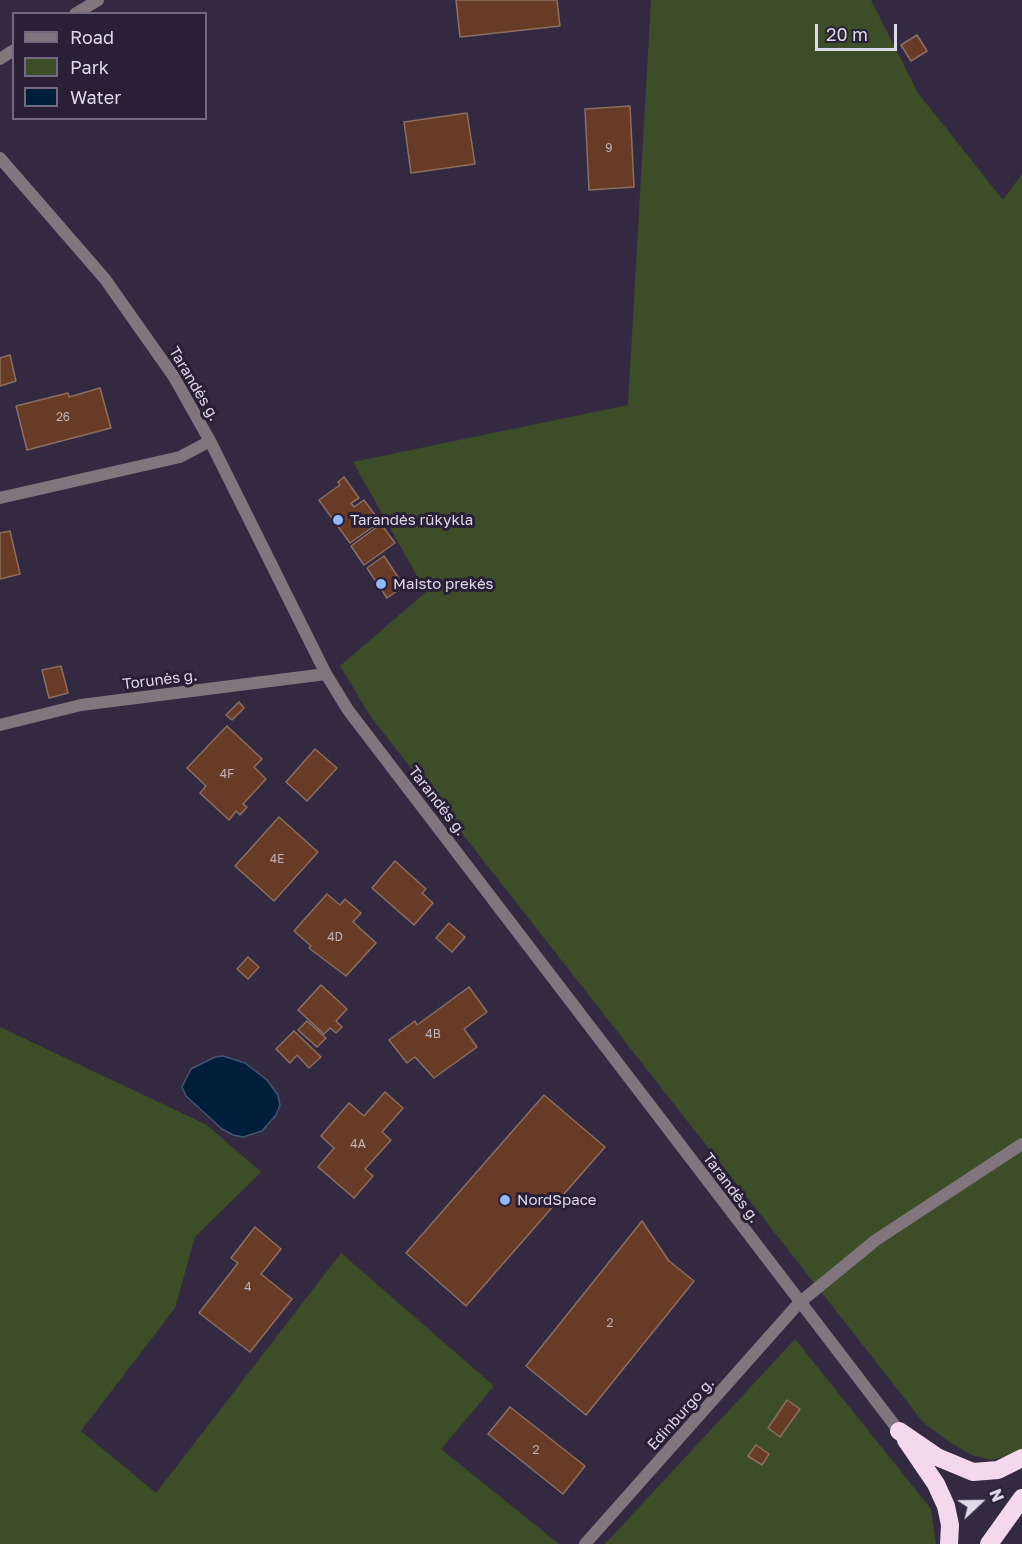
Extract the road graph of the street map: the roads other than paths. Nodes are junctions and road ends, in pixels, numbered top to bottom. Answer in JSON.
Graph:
{"nodes":[{"id":1,"x":98,"y":0,"type":"edge"},
{"id":2,"x":78,"y":12,"type":"edge"},
{"id":3,"x":0,"y":158,"type":"edge"},
{"id":4,"x":210,"y":441,"type":"junction"},
{"id":5,"x":0,"y":498,"type":"edge"},
{"id":6,"x":326,"y":674,"type":"junction"},
{"id":7,"x":0,"y":725,"type":"edge"},
{"id":8,"x":1022,"y":1144,"type":"edge"},
{"id":9,"x":799,"y":1303,"type":"junction"},
{"id":10,"x":899,"y":1431,"type":"junction"},
{"id":11,"x":1022,"y":1458,"type":"edge"},
{"id":12,"x":1022,"y":1498,"type":"edge"},
{"id":13,"x":585,"y":1544,"type":"edge"},
{"id":14,"x":949,"y":1544,"type":"edge"},
{"id":15,"x":989,"y":1544,"type":"edge"}],
"edges":[{"from":1,"to":2,"type":"street"},
{"from":3,"to":4,"type":"street","name":"Tarandės g."},
{"from":4,"to":5,"type":"street"},
{"from":4,"to":6,"type":"street","name":"Tarandės g."},
{"from":6,"to":7,"type":"street","name":"Torunės g."},
{"from":6,"to":9,"type":"street","name":"Tarandės g."},
{"from":8,"to":9,"type":"street","name":"Edinburgo g."},
{"from":9,"to":10,"type":"street","name":"Tarandės g."},
{"from":9,"to":13,"type":"street","name":"Edinburgo g."},
{"from":10,"to":11,"type":"highway"},
{"from":10,"to":14,"type":"highway"},
{"from":12,"to":15,"type":"highway"}]}
